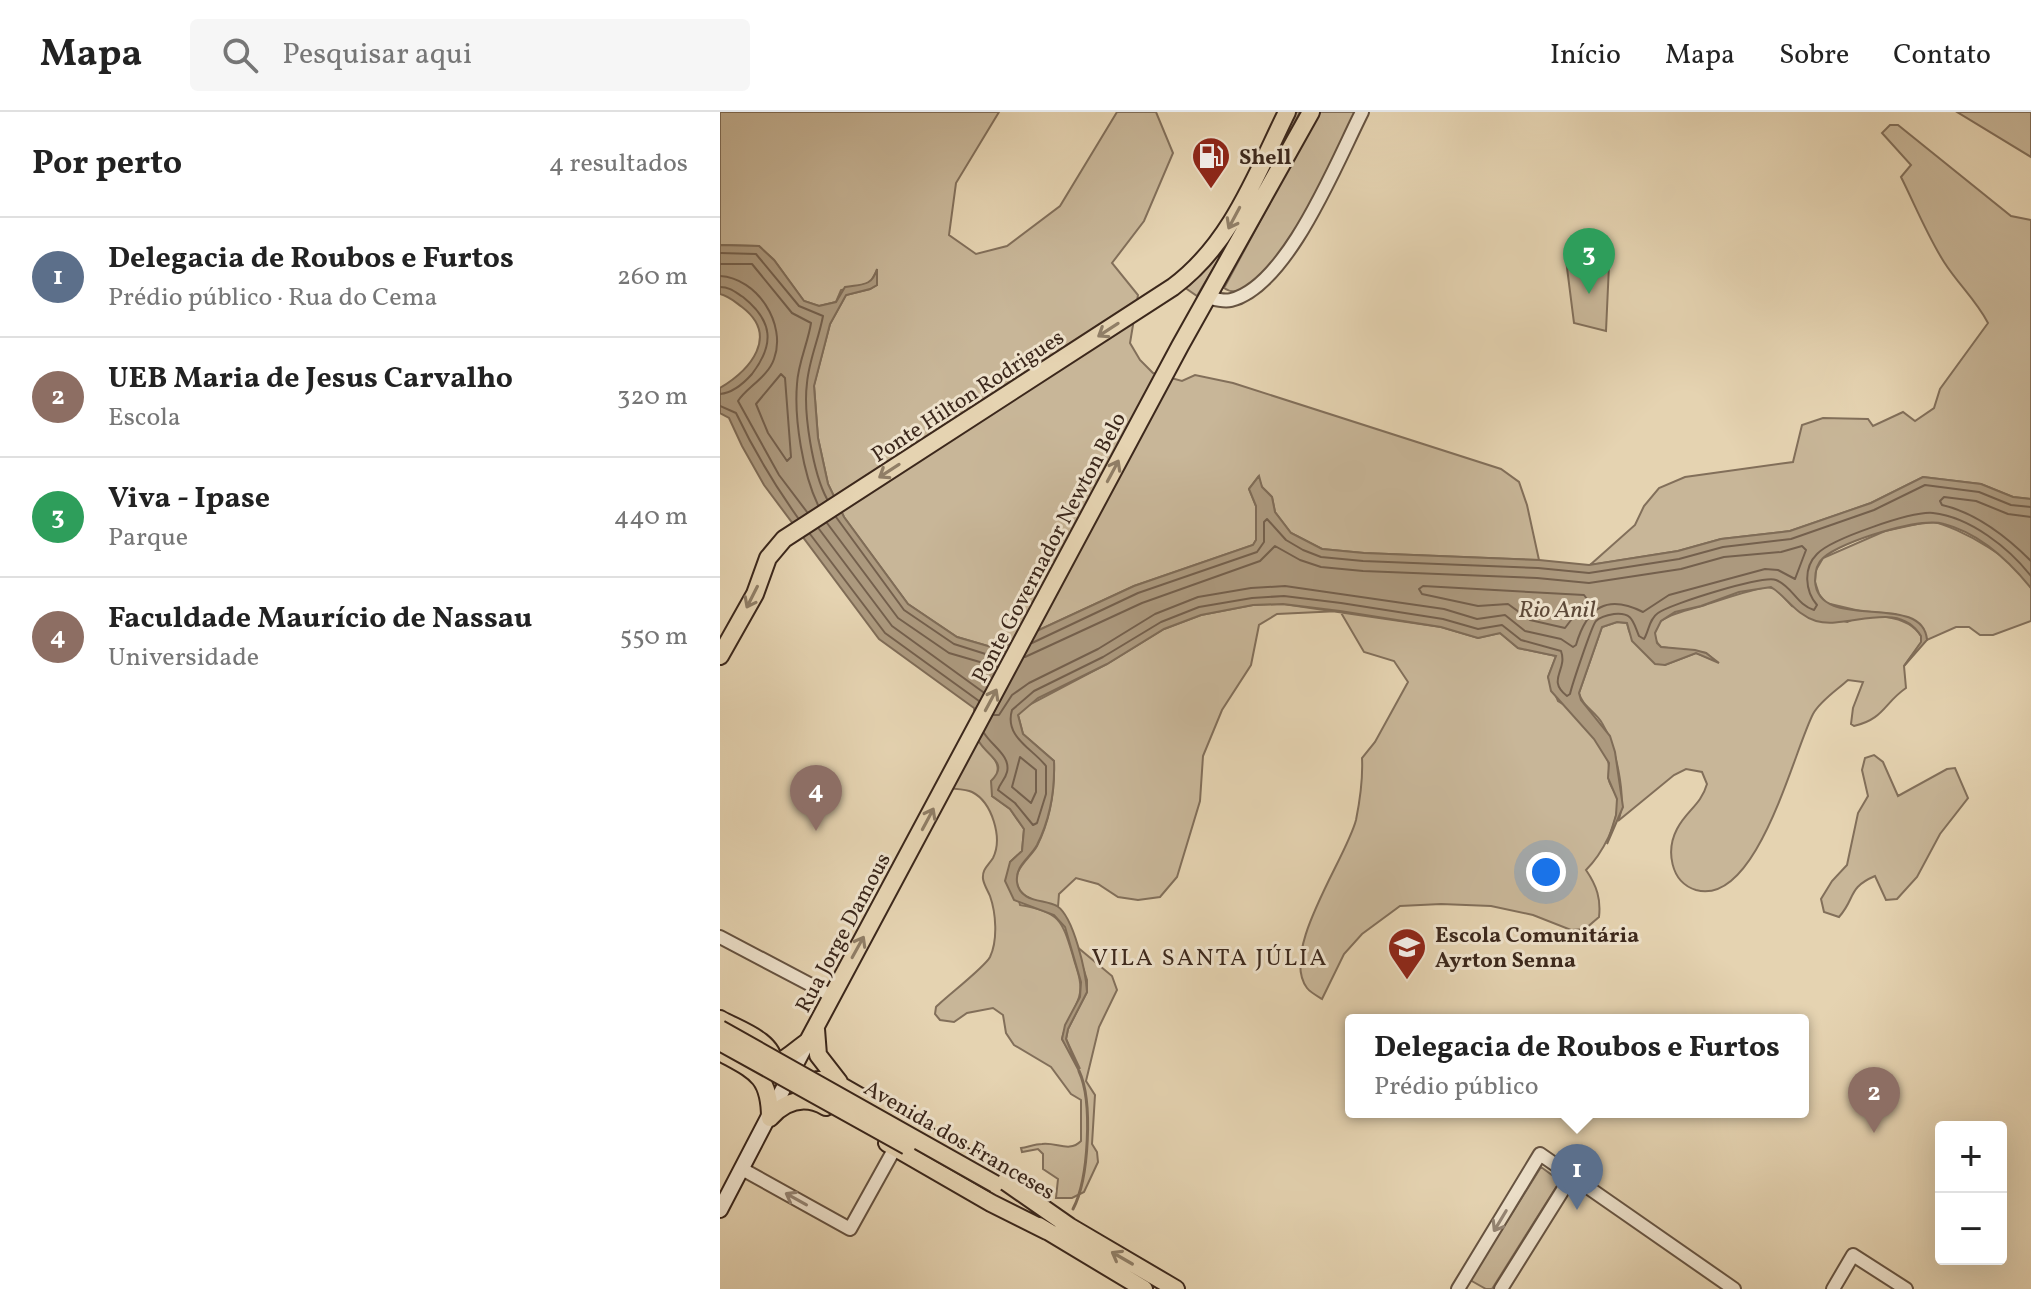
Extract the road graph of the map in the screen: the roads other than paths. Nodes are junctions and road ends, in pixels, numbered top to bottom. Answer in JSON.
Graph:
{"nodes":[{"id":1,"x":1287,"y":112,"type":"edge"},
{"id":2,"x":1311,"y":112,"type":"edge"},
{"id":3,"x":1362,"y":112,"type":"edge"},
{"id":4,"x":1207,"y":297,"type":"junction"},
{"id":5,"x":720,"y":656,"type":"edge"},
{"id":6,"x":954,"y":769,"type":"joint"},
{"id":7,"x":720,"y":937,"type":"edge"},
{"id":8,"x":832,"y":996,"type":"junction"},
{"id":9,"x":720,"y":1019,"type":"edge"},
{"id":10,"x":817,"y":1024,"type":"junction"},
{"id":11,"x":720,"y":1029,"type":"edge"},
{"id":12,"x":808,"y":1041,"type":"junction"},
{"id":13,"x":720,"y":1042,"type":"edge"},
{"id":14,"x":720,"y":1052,"type":"edge"},
{"id":15,"x":747,"y":1067,"type":"junction"},
{"id":16,"x":769,"y":1068,"type":"junction"},
{"id":17,"x":843,"y":1086,"type":"junction"},
{"id":18,"x":818,"y":1103,"type":"junction"},
{"id":19,"x":770,"y":1118,"type":"junction"},
{"id":20,"x":895,"y":1148,"type":"junction"},
{"id":21,"x":742,"y":1169,"type":"junction"},
{"id":22,"x":1571,"y":1177,"type":"junction"},
{"id":23,"x":993,"y":1189,"type":"junction"},
{"id":24,"x":720,"y":1210,"type":"edge"},
{"id":25,"x":1069,"y":1226,"type":"junction"},
{"id":26,"x":1047,"y":1231,"type":"junction"},
{"id":27,"x":1144,"y":1289,"type":"edge"},
{"id":28,"x":1176,"y":1289,"type":"edge"},
{"id":29,"x":1458,"y":1289,"type":"edge"},
{"id":30,"x":1501,"y":1289,"type":"edge"},
{"id":31,"x":1734,"y":1289,"type":"edge"},
{"id":32,"x":1833,"y":1289,"type":"edge"},
{"id":33,"x":1906,"y":1289,"type":"edge"}],
"edges":[{"from":1,"to":5,"type":"main road","name":"Ponte Hilton Rodrigues","one_way":true},
{"from":2,"to":4,"type":"main road","name":"Ponte Governador Newton Belo"},
{"from":3,"to":4,"type":"street"},
{"from":6,"to":4,"type":"main road","name":"Ponte Governador Newton Belo","one_way":true},
{"from":8,"to":6,"type":"main road","name":"Rua Jorge Damous","one_way":true},
{"from":7,"to":8,"type":"street"},
{"from":8,"to":10,"type":"main road","name":"Rua Jorge Damous"},
{"from":9,"to":16,"type":"main road"},
{"from":10,"to":12,"type":"main road","name":"Rua Jorge Damous"},
{"from":10,"to":17,"type":"main road"},
{"from":11,"to":23,"type":"main road","name":"Avenida dos Franceses","bridge":true},
{"from":12,"to":16,"type":"main road"},
{"from":12,"to":19,"type":"main road","name":"Rua Jorge Damous"},
{"from":13,"to":23,"type":"main road","name":"Avenida dos Franceses","bridge":true},
{"from":14,"to":15,"type":"main road"},
{"from":15,"to":16,"type":"main road"},
{"from":15,"to":19,"type":"main road"},
{"from":17,"to":18,"type":"main road"},
{"from":17,"to":25,"type":"main road"},
{"from":18,"to":19,"type":"main road"},
{"from":18,"to":20,"type":"main road"},
{"from":19,"to":21,"type":"main road","name":"Rua Jorge Damous"},
{"from":20,"to":21,"type":"street","one_way":true},
{"from":20,"to":26,"type":"main road"},
{"from":21,"to":24,"type":"main road","name":"Rua Jorge Damous"},
{"from":22,"to":29,"type":"street","one_way":true},
{"from":22,"to":30,"type":"street"},
{"from":22,"to":31,"type":"street"},
{"from":23,"to":25,"type":"main road","name":"Avenida dos Franceses"},
{"from":23,"to":26,"type":"main road","name":"Avenida dos Franceses"},
{"from":28,"to":25,"type":"main road","name":"Avenida dos Franceses","one_way":true},
{"from":26,"to":27,"type":"main road","name":"Avenida dos Franceses"},
{"from":32,"to":33,"type":"street"}]}
